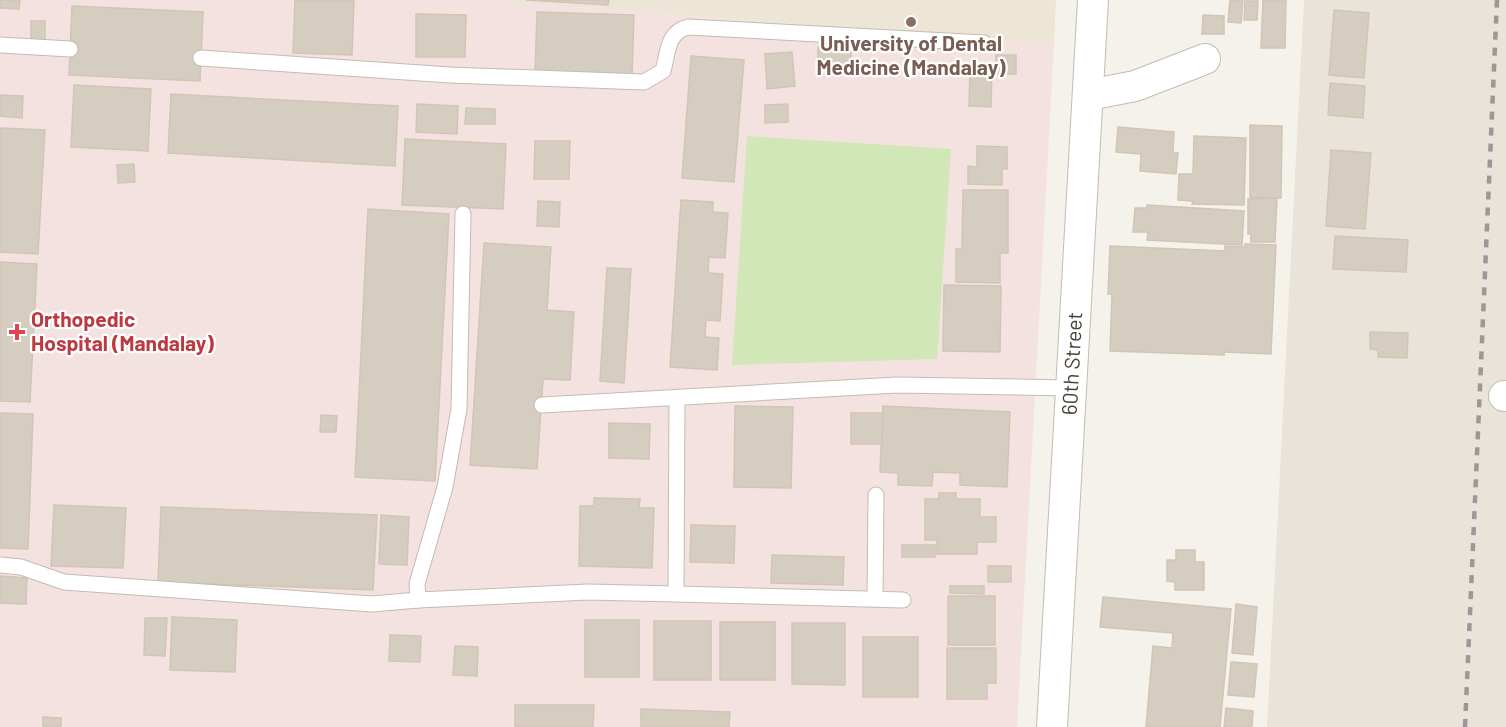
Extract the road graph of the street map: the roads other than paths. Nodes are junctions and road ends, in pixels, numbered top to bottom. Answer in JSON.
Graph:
{"nodes":[{"id":1,"x":1093,"y":0,"type":"edge"},
{"id":2,"x":984,"y":43,"type":"dead end"},
{"id":3,"x":0,"y":45,"type":"edge"},
{"id":4,"x":70,"y":49,"type":"dead end"},
{"id":5,"x":201,"y":58,"type":"dead end"},
{"id":6,"x":1205,"y":59,"type":"dead end"},
{"id":7,"x":1089,"y":94,"type":"junction"},
{"id":8,"x":463,"y":214,"type":"dead end"},
{"id":9,"x":1070,"y":388,"type":"junction"},
{"id":10,"x":677,"y":399,"type":"junction"},
{"id":11,"x":542,"y":405,"type":"dead end"},
{"id":12,"x":876,"y":495,"type":"dead end"},
{"id":13,"x":0,"y":565,"type":"edge"},
{"id":14,"x":676,"y":594,"type":"junction"},
{"id":15,"x":875,"y":599,"type":"junction"},
{"id":16,"x":418,"y":600,"type":"junction"},
{"id":17,"x":903,"y":600,"type":"dead end"},
{"id":18,"x":1052,"y":727,"type":"edge"}],
"edges":[{"from":1,"to":7,"type":"street","name":"60th Street"},
{"from":2,"to":5,"type":"lane"},
{"from":3,"to":4,"type":"lane"},
{"from":6,"to":7,"type":"street"},
{"from":7,"to":9,"type":"street","name":"60th Street"},
{"from":8,"to":16,"type":"lane"},
{"from":9,"to":10,"type":"lane"},
{"from":9,"to":18,"type":"street","name":"60th Street"},
{"from":10,"to":11,"type":"lane"},
{"from":10,"to":14,"type":"lane"},
{"from":12,"to":15,"type":"lane"},
{"from":13,"to":16,"type":"lane"},
{"from":14,"to":15,"type":"lane"},
{"from":14,"to":16,"type":"lane"},
{"from":15,"to":17,"type":"lane"}]}
